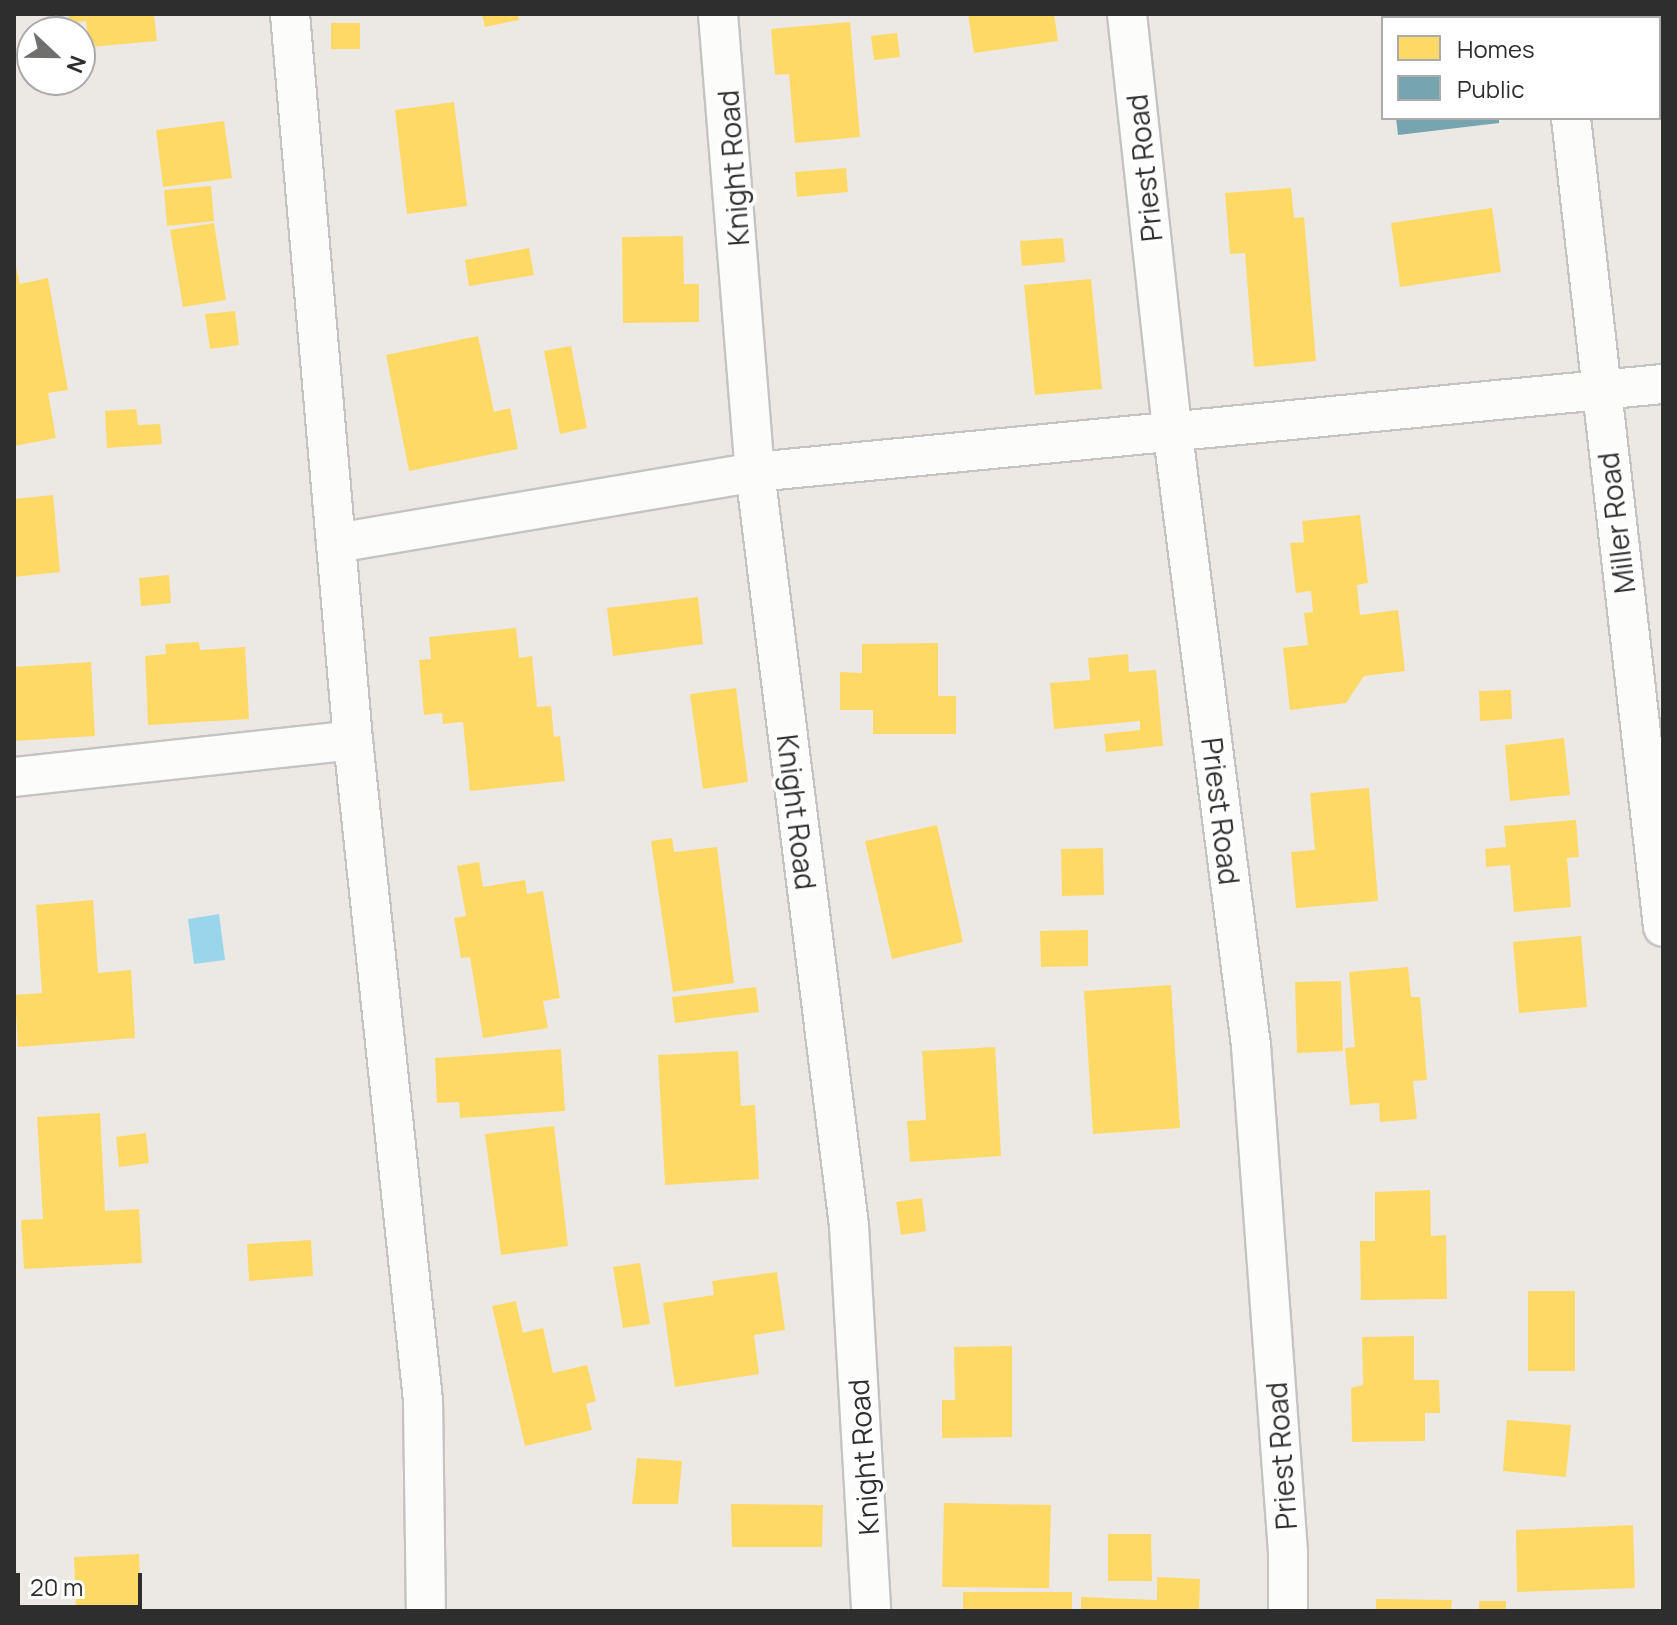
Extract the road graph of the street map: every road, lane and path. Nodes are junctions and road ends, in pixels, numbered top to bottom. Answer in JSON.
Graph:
{"nodes":[{"id":1,"x":290,"y":14,"type":"edge"},
{"id":2,"x":718,"y":14,"type":"edge"},
{"id":3,"x":1127,"y":14,"type":"edge"},
{"id":4,"x":1571,"y":120,"type":"edge"},
{"id":5,"x":1663,"y":384,"type":"edge"},
{"id":6,"x":1601,"y":393,"type":"junction"},
{"id":7,"x":1173,"y":435,"type":"junction"},
{"id":8,"x":755,"y":472,"type":"junction"},
{"id":9,"x":336,"y":543,"type":"junction"},
{"id":10,"x":353,"y":740,"type":"junction"},
{"id":11,"x":14,"y":777,"type":"edge"},
{"id":12,"x":1663,"y":927,"type":"edge"},
{"id":13,"x":426,"y":1611,"type":"edge"},
{"id":14,"x":871,"y":1611,"type":"edge"},
{"id":15,"x":1288,"y":1611,"type":"edge"}],
"edges":[{"from":1,"to":9,"type":"street"},
{"from":2,"to":8,"type":"street","name":"Knight Road"},
{"from":3,"to":7,"type":"street","name":"Priest Road"},
{"from":4,"to":6,"type":"street","name":"Miller Road"},
{"from":5,"to":6,"type":"street"},
{"from":6,"to":7,"type":"street"},
{"from":6,"to":12,"type":"street","name":"Miller Road"},
{"from":7,"to":8,"type":"street"},
{"from":7,"to":15,"type":"street","name":"Priest Road"},
{"from":8,"to":9,"type":"street"},
{"from":8,"to":14,"type":"street","name":"Knight Road"},
{"from":9,"to":10,"type":"street"},
{"from":10,"to":11,"type":"street"},
{"from":10,"to":13,"type":"street"}]}
